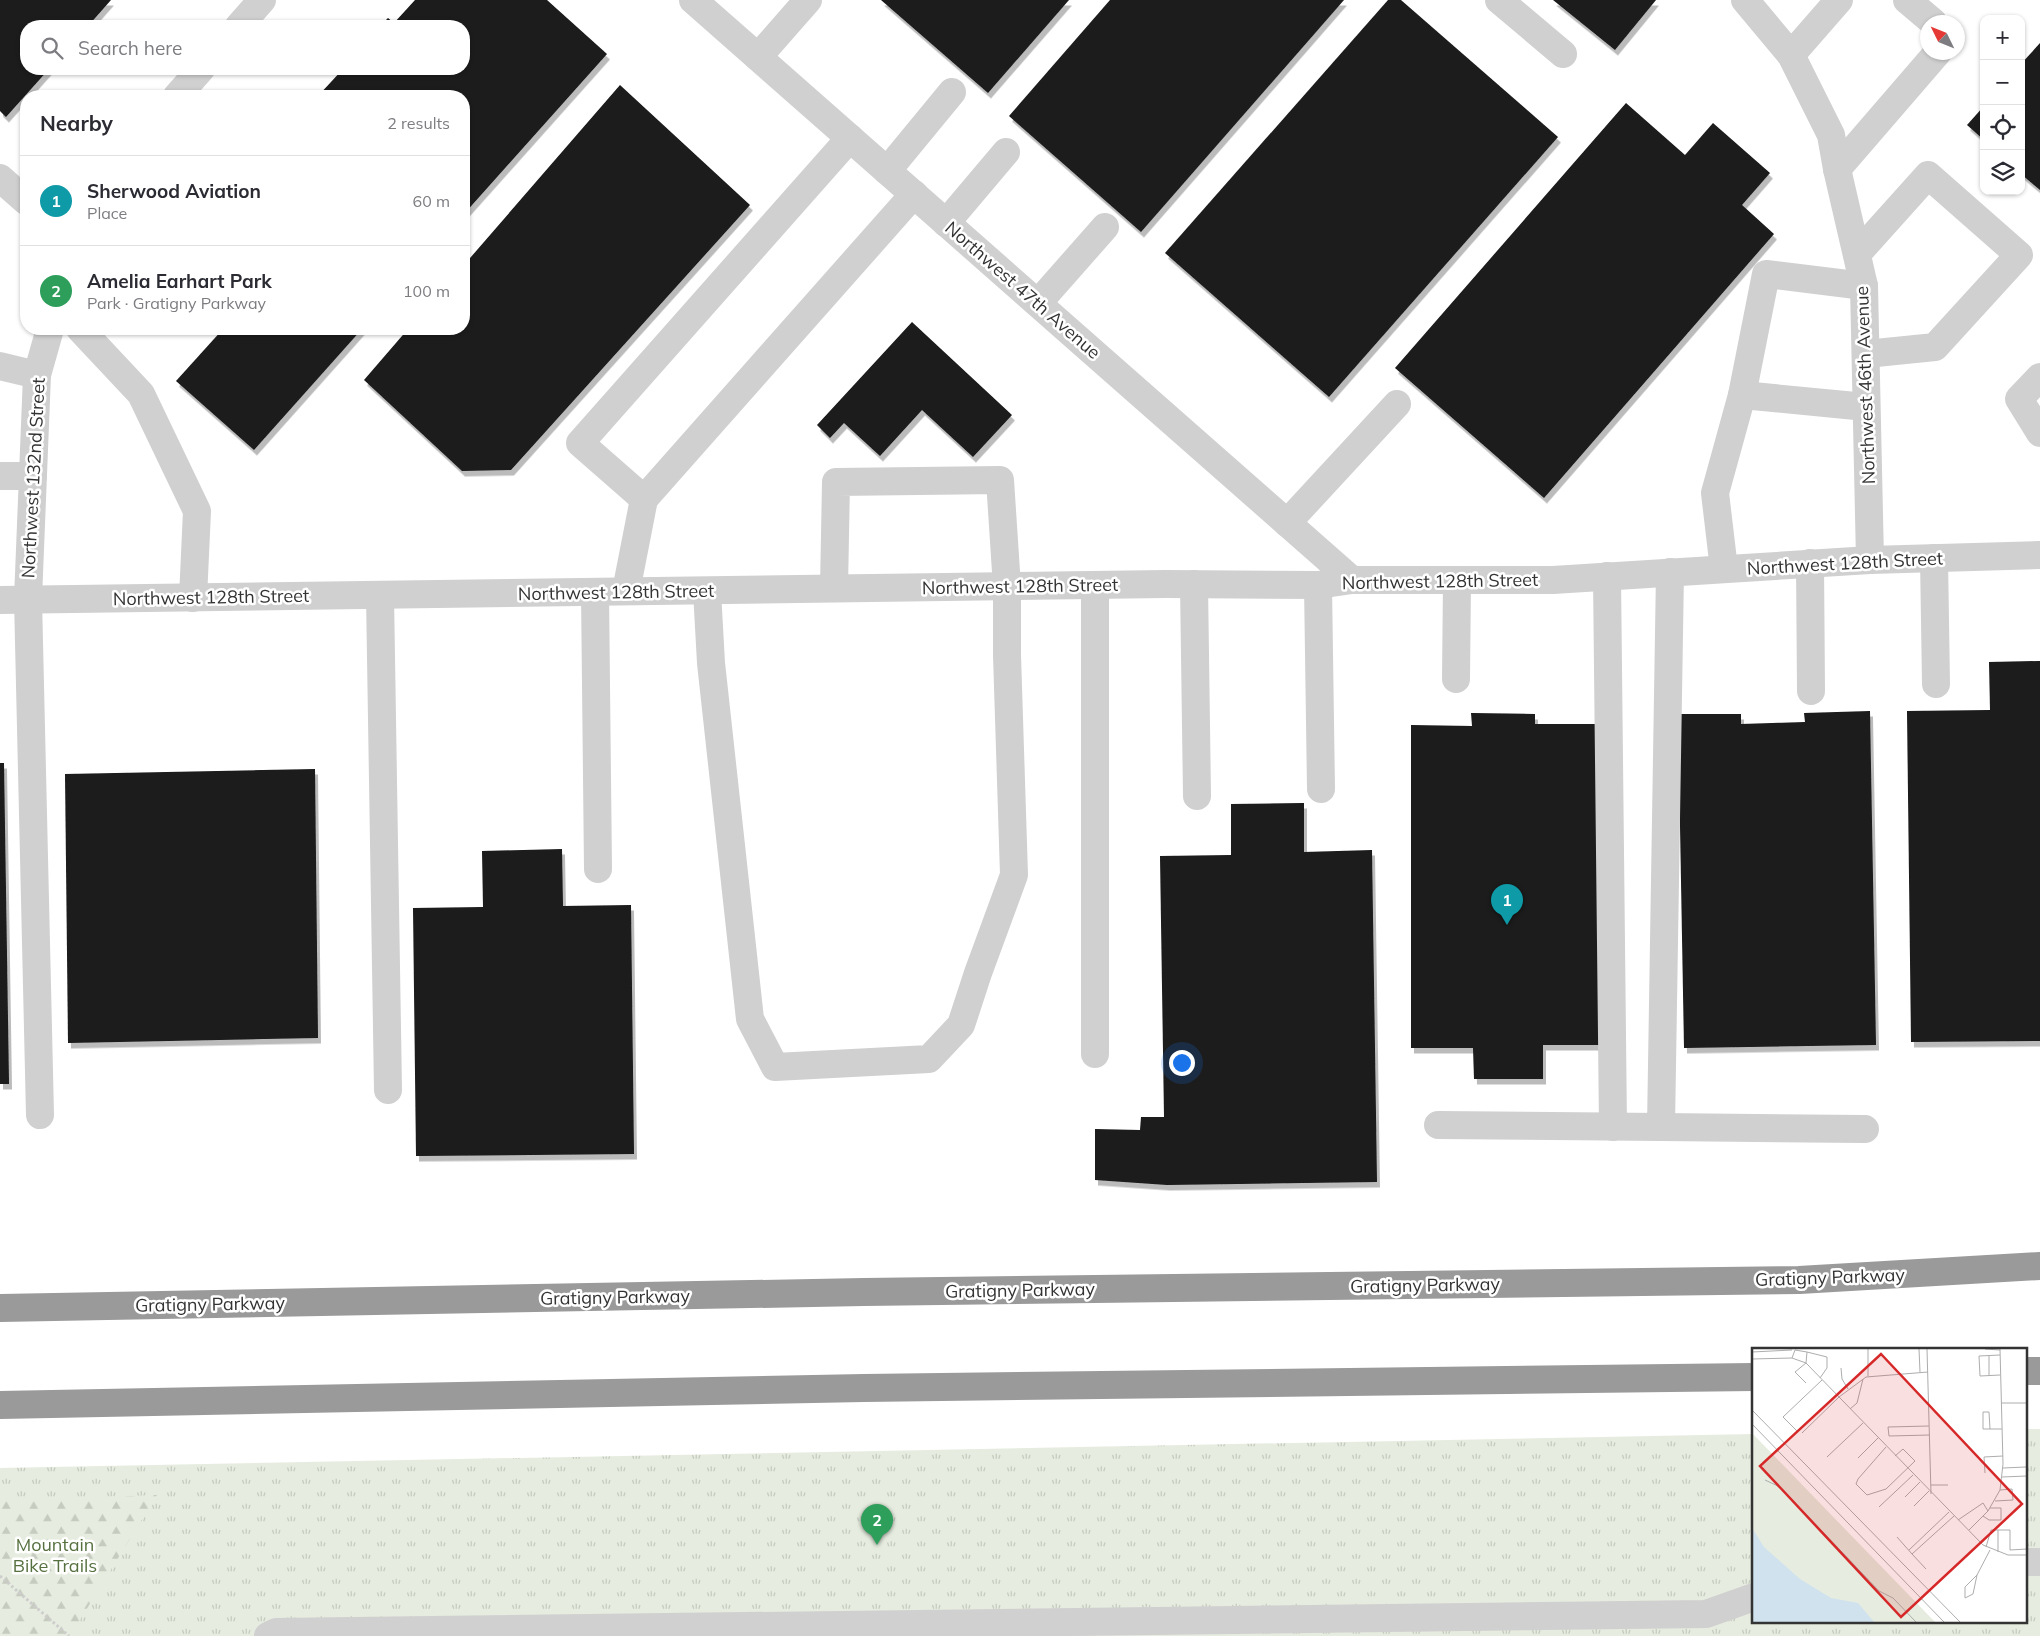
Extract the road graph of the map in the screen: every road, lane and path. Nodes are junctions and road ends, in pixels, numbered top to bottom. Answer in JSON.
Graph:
{"nodes":[{"id":1,"x":262,"y":0,"type":"edge"},
{"id":2,"x":693,"y":0,"type":"edge"},
{"id":3,"x":808,"y":0,"type":"edge"},
{"id":4,"x":1499,"y":0,"type":"edge"},
{"id":5,"x":1745,"y":0,"type":"edge"},
{"id":6,"x":1839,"y":0,"type":"edge"},
{"id":7,"x":1907,"y":0,"type":"edge"},
{"id":8,"x":1925,"y":15,"type":"edge"},
{"id":9,"x":244,"y":20,"type":"edge"},
{"id":10,"x":1563,"y":54,"type":"dead end"},
{"id":11,"x":1790,"y":55,"type":"junction"},
{"id":12,"x":758,"y":57,"type":"junction"},
{"id":13,"x":1931,"y":60,"type":"edge"},
{"id":14,"x":196,"y":75,"type":"edge"},
{"id":15,"x":183,"y":90,"type":"edge"},
{"id":16,"x":952,"y":92,"type":"dead end"},
{"id":17,"x":850,"y":138,"type":"junction"},
{"id":18,"x":1006,"y":152,"type":"dead end"},
{"id":19,"x":1837,"y":169,"type":"junction"},
{"id":20,"x":887,"y":171,"type":"junction"},
{"id":21,"x":0,"y":178,"type":"edge"},
{"id":22,"x":914,"y":194,"type":"junction"},
{"id":23,"x":20,"y":196,"type":"edge"},
{"id":24,"x":946,"y":223,"type":"junction"},
{"id":25,"x":1105,"y":227,"type":"dead end"},
{"id":26,"x":1857,"y":254,"type":"junction"},
{"id":27,"x":1864,"y":286,"type":"junction"},
{"id":28,"x":1038,"y":303,"type":"junction"},
{"id":29,"x":48,"y":335,"type":"edge"},
{"id":30,"x":86,"y":335,"type":"edge"},
{"id":31,"x":1866,"y":354,"type":"junction"},
{"id":32,"x":0,"y":366,"type":"edge"},
{"id":33,"x":37,"y":375,"type":"junction"},
{"id":34,"x":2040,"y":377,"type":"edge"},
{"id":35,"x":1742,"y":395,"type":"junction"},
{"id":36,"x":1397,"y":404,"type":"dead end"},
{"id":37,"x":1866,"y":407,"type":"junction"},
{"id":38,"x":2040,"y":433,"type":"edge"},
{"id":39,"x":0,"y":476,"type":"edge"},
{"id":40,"x":33,"y":476,"type":"junction"},
{"id":41,"x":644,"y":499,"type":"junction"},
{"id":42,"x":1287,"y":523,"type":"junction"},
{"id":43,"x":2040,"y":555,"type":"edge"},
{"id":44,"x":1934,"y":558,"type":"junction"},
{"id":45,"x":1870,"y":560,"type":"junction"},
{"id":46,"x":1810,"y":563,"type":"junction"},
{"id":47,"x":1724,"y":569,"type":"junction"},
{"id":48,"x":1670,"y":572,"type":"junction"},
{"id":49,"x":1608,"y":576,"type":"junction"},
{"id":50,"x":1352,"y":580,"type":"junction"},
{"id":51,"x":1457,"y":580,"type":"junction"},
{"id":52,"x":1194,"y":584,"type":"junction"},
{"id":53,"x":1095,"y":585,"type":"junction"},
{"id":54,"x":1318,"y":585,"type":"junction"},
{"id":55,"x":1006,"y":587,"type":"junction"},
{"id":56,"x":834,"y":588,"type":"junction"},
{"id":57,"x":626,"y":591,"type":"junction"},
{"id":58,"x":707,"y":591,"type":"junction"},
{"id":59,"x":595,"y":592,"type":"junction"},
{"id":60,"x":380,"y":595,"type":"junction"},
{"id":61,"x":193,"y":598,"type":"junction"},
{"id":62,"x":28,"y":599,"type":"junction"},
{"id":63,"x":0,"y":600,"type":"edge"},
{"id":64,"x":1456,"y":679,"type":"dead end"},
{"id":65,"x":1936,"y":684,"type":"dead end"},
{"id":66,"x":1810,"y":691,"type":"dead end"},
{"id":67,"x":1322,"y":789,"type":"dead end"},
{"id":68,"x":1197,"y":796,"type":"dead end"},
{"id":69,"x":598,"y":869,"type":"dead end"},
{"id":70,"x":1095,"y":1054,"type":"dead end"},
{"id":71,"x":388,"y":1090,"type":"dead end"},
{"id":72,"x":40,"y":1115,"type":"dead end"},
{"id":73,"x":1438,"y":1125,"type":"dead end"},
{"id":74,"x":1613,"y":1127,"type":"junction"},
{"id":75,"x":1661,"y":1127,"type":"junction"},
{"id":76,"x":1865,"y":1128,"type":"dead end"},
{"id":77,"x":2040,"y":1266,"type":"edge"},
{"id":78,"x":0,"y":1308,"type":"edge"},
{"id":79,"x":1752,"y":1377,"type":"edge"},
{"id":80,"x":0,"y":1405,"type":"edge"},
{"id":81,"x":0,"y":1576,"type":"edge"},
{"id":82,"x":1752,"y":1598,"type":"edge"},
{"id":83,"x":68,"y":1636,"type":"edge"},
{"id":84,"x":268,"y":1636,"type":"edge"}],
"edges":[{"from":1,"to":9,"type":"street"},
{"from":2,"to":12,"type":"street","name":"Northwest 47th Avenue"},
{"from":3,"to":12,"type":"street"},
{"from":4,"to":10,"type":"street"},
{"from":5,"to":11,"type":"street","name":"Northwest 46th Avenue"},
{"from":6,"to":11,"type":"street"},
{"from":7,"to":8,"type":"street"},
{"from":11,"to":19,"type":"street","name":"Northwest 46th Avenue"},
{"from":12,"to":17,"type":"street","name":"Northwest 47th Avenue"},
{"from":13,"to":19,"type":"street"},
{"from":14,"to":15,"type":"street"},
{"from":16,"to":20,"type":"street"},
{"from":17,"to":20,"type":"street","name":"Northwest 47th Avenue"},
{"from":17,"to":41,"type":"street"},
{"from":18,"to":24,"type":"street"},
{"from":19,"to":26,"type":"street","name":"Northwest 46th Avenue"},
{"from":20,"to":22,"type":"street","name":"Northwest 47th Avenue"},
{"from":21,"to":23,"type":"street"},
{"from":22,"to":24,"type":"street","name":"Northwest 47th Avenue"},
{"from":22,"to":41,"type":"street"},
{"from":24,"to":28,"type":"street","name":"Northwest 47th Avenue"},
{"from":25,"to":28,"type":"street"},
{"from":26,"to":27,"type":"street","name":"Northwest 46th Avenue"},
{"from":26,"to":31,"type":"street"},
{"from":27,"to":31,"type":"street","name":"Northwest 46th Avenue"},
{"from":27,"to":35,"type":"street"},
{"from":28,"to":42,"type":"street","name":"Northwest 47th Avenue"},
{"from":29,"to":33,"type":"street","name":"Northwest 132nd Street"},
{"from":30,"to":61,"type":"street"},
{"from":31,"to":37,"type":"street","name":"Northwest 46th Avenue"},
{"from":32,"to":33,"type":"street"},
{"from":33,"to":40,"type":"street","name":"Northwest 132nd Street"},
{"from":34,"to":38,"type":"street"},
{"from":35,"to":37,"type":"street"},
{"from":35,"to":47,"type":"street"},
{"from":36,"to":42,"type":"street"},
{"from":37,"to":45,"type":"street","name":"Northwest 46th Avenue"},
{"from":39,"to":40,"type":"street"},
{"from":40,"to":62,"type":"street","name":"Northwest 132nd Street"},
{"from":41,"to":57,"type":"street"},
{"from":42,"to":50,"type":"street","name":"Northwest 47th Avenue"},
{"from":43,"to":44,"type":"street","name":"Northwest 128th Street"},
{"from":44,"to":45,"type":"street","name":"Northwest 128th Street"},
{"from":44,"to":65,"type":"street"},
{"from":45,"to":46,"type":"street","name":"Northwest 128th Street"},
{"from":46,"to":47,"type":"street","name":"Northwest 128th Street"},
{"from":46,"to":66,"type":"street"},
{"from":47,"to":48,"type":"street","name":"Northwest 128th Street"},
{"from":48,"to":49,"type":"street","name":"Northwest 128th Street"},
{"from":48,"to":75,"type":"street"},
{"from":49,"to":51,"type":"street","name":"Northwest 128th Street"},
{"from":49,"to":74,"type":"street"},
{"from":50,"to":51,"type":"street","name":"Northwest 128th Street"},
{"from":50,"to":54,"type":"street","name":"Northwest 128th Street"},
{"from":51,"to":64,"type":"street"},
{"from":52,"to":53,"type":"street","name":"Northwest 128th Street"},
{"from":52,"to":54,"type":"street","name":"Northwest 128th Street"},
{"from":52,"to":68,"type":"street"},
{"from":53,"to":55,"type":"street","name":"Northwest 128th Street"},
{"from":53,"to":70,"type":"street"},
{"from":54,"to":67,"type":"street"},
{"from":55,"to":56,"type":"street","name":"Northwest 128th Street"},
{"from":55,"to":56,"type":"street"},
{"from":55,"to":58,"type":"street"},
{"from":56,"to":58,"type":"street","name":"Northwest 128th Street"},
{"from":57,"to":58,"type":"street","name":"Northwest 128th Street"},
{"from":57,"to":59,"type":"street","name":"Northwest 128th Street"},
{"from":59,"to":60,"type":"street","name":"Northwest 128th Street"},
{"from":59,"to":69,"type":"street"},
{"from":60,"to":61,"type":"street","name":"Northwest 128th Street"},
{"from":60,"to":71,"type":"street"},
{"from":61,"to":62,"type":"street","name":"Northwest 128th Street"},
{"from":62,"to":63,"type":"street","name":"Northwest 128th Street"},
{"from":62,"to":72,"type":"street","name":"Northwest 132nd Street"},
{"from":73,"to":74,"type":"street"},
{"from":74,"to":75,"type":"street"},
{"from":75,"to":76,"type":"street"},
{"from":77,"to":78,"type":"highway","name":"Gratigny Parkway"},
{"from":79,"to":80,"type":"highway"},
{"from":81,"to":83,"type":"path"},
{"from":82,"to":84,"type":"street"}]}
